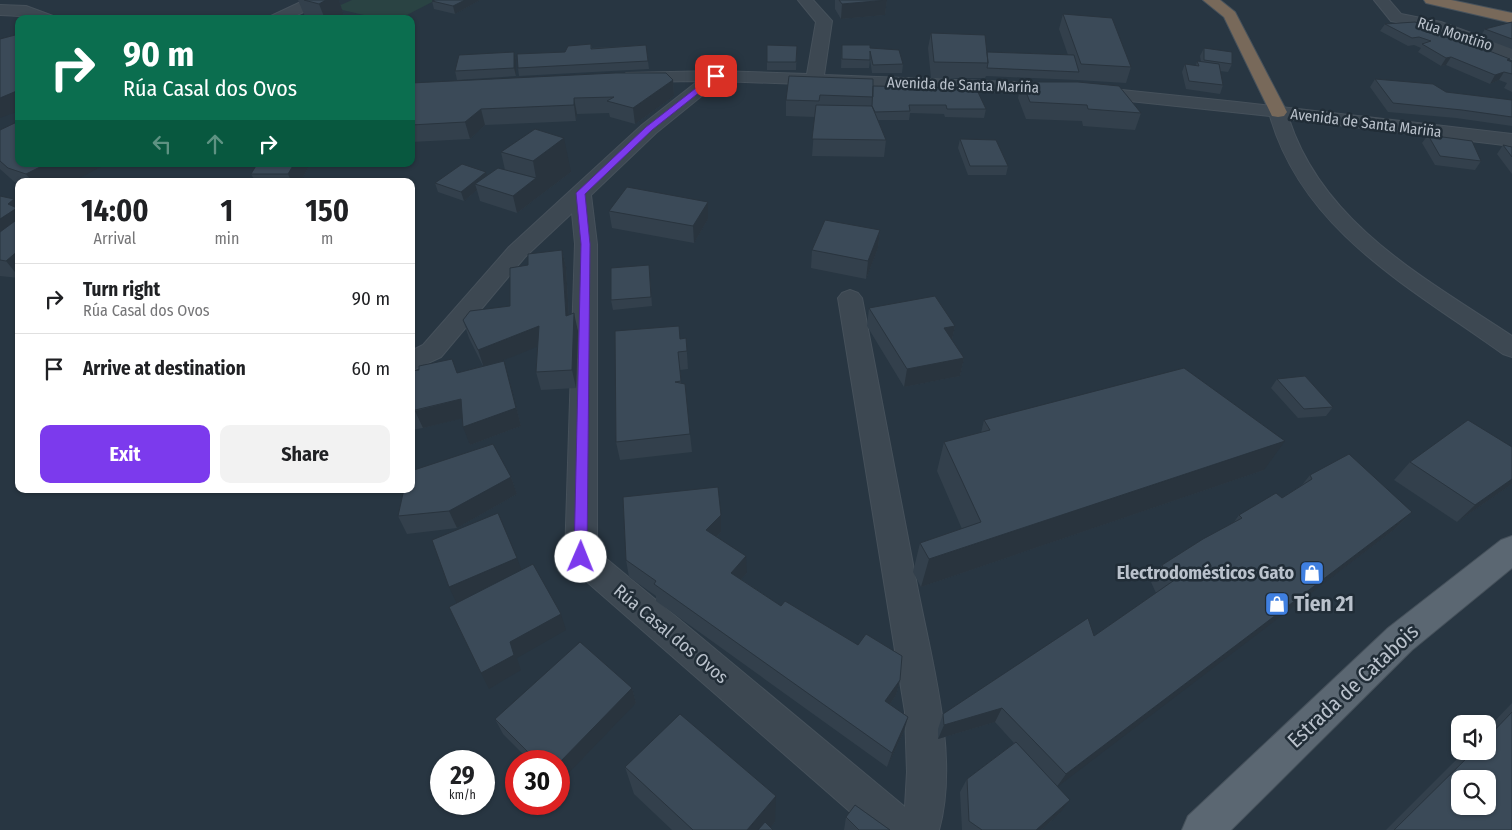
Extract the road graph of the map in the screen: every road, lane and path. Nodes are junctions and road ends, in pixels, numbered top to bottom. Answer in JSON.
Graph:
{"nodes":[{"id":1,"x":39,"y":0,"type":"edge"},
{"id":2,"x":318,"y":0,"type":"edge"},
{"id":3,"x":805,"y":0,"type":"edge"},
{"id":4,"x":1210,"y":0,"type":"edge"},
{"id":5,"x":1380,"y":0,"type":"edge"},
{"id":6,"x":1431,"y":0,"type":"edge"},
{"id":7,"x":1462,"y":0,"type":"edge"},
{"id":8,"x":1230,"y":7,"type":"edge"},
{"id":9,"x":0,"y":10,"type":"edge"},
{"id":10,"x":26,"y":11,"type":"junction"},
{"id":11,"x":1512,"y":12,"type":"edge"},
{"id":12,"x":37,"y":15,"type":"edge"},
{"id":13,"x":285,"y":15,"type":"edge"},
{"id":14,"x":1512,"y":18,"type":"edge"},
{"id":15,"x":1512,"y":54,"type":"edge"},
{"id":16,"x":716,"y":76,"type":"junction"},
{"id":17,"x":617,"y":78,"type":"edge"},
{"id":18,"x":815,"y":79,"type":"junction"},
{"id":19,"x":1278,"y":112,"type":"junction"},
{"id":20,"x":1512,"y":140,"type":"edge"},
{"id":21,"x":580,"y":193,"type":"junction"},
{"id":22,"x":850,"y":298,"type":"dead end"},
{"id":23,"x":1501,"y":338,"type":"edge"},
{"id":24,"x":1512,"y":348,"type":"edge"},
{"id":25,"x":415,"y":360,"type":"edge"},
{"id":26,"x":1512,"y":550,"type":"edge"},
{"id":27,"x":901,"y":830,"type":"edge"},
{"id":28,"x":919,"y":830,"type":"edge"},
{"id":29,"x":1202,"y":830,"type":"edge"}],
"edges":[{"from":1,"to":10,"type":"street"},
{"from":2,"to":13,"type":"street"},
{"from":3,"to":18,"type":"street"},
{"from":4,"to":8,"type":"highway"},
{"from":5,"to":15,"type":"street","name":"Rúa Montiño"},
{"from":6,"to":14,"type":"highway"},
{"from":7,"to":11,"type":"highway"},
{"from":8,"to":19,"type":"highway"},
{"from":9,"to":10,"type":"street"},
{"from":10,"to":12,"type":"street"},
{"from":16,"to":17,"type":"street","name":"Avenida de Santa Mariña"},
{"from":16,"to":18,"type":"street","name":"Avenida de Santa Mariña"},
{"from":16,"to":21,"type":"street"},
{"from":18,"to":19,"type":"street","name":"Avenida de Santa Mariña"},
{"from":19,"to":20,"type":"street","name":"Avenida de Santa Mariña"},
{"from":19,"to":23,"type":"street"},
{"from":21,"to":25,"type":"street"},
{"from":21,"to":27,"type":"street","name":"Rúa Casal dos Ovos"},
{"from":22,"to":28,"type":"street"},
{"from":23,"to":24,"type":"street"},
{"from":26,"to":29,"type":"main road","name":"Estrada de Catabois"}]}
